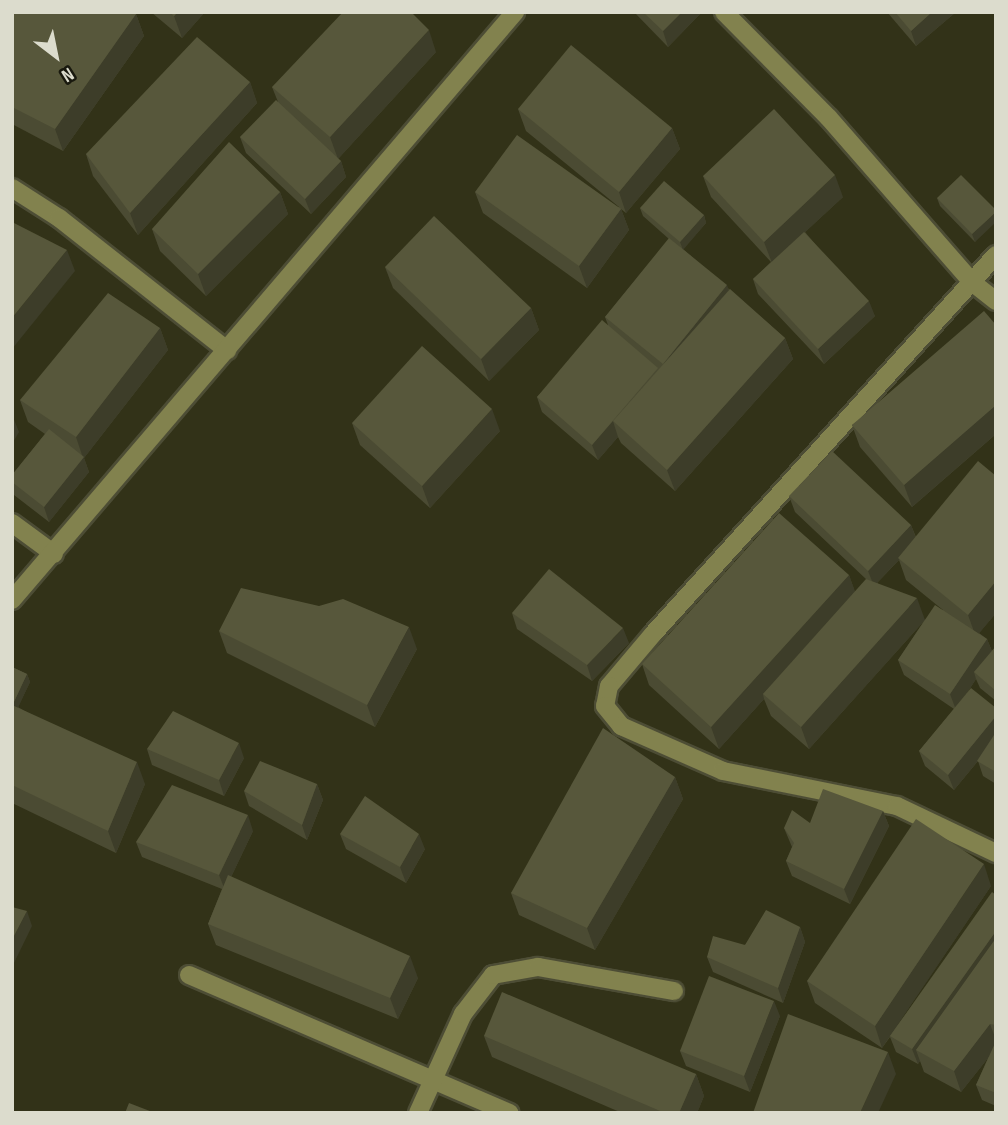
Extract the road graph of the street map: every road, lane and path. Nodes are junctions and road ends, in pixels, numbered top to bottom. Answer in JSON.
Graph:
{"nodes":[{"id":1,"x":724,"y":12,"type":"edge"},
{"id":2,"x":509,"y":14,"type":"edge"},
{"id":3,"x":12,"y":188,"type":"edge"},
{"id":4,"x":996,"y":255,"type":"edge"},
{"id":5,"x":972,"y":283,"type":"junction"},
{"id":6,"x":996,"y":301,"type":"edge"},
{"id":7,"x":227,"y":350,"type":"junction"},
{"id":8,"x":12,"y":523,"type":"edge"},
{"id":9,"x":54,"y":554,"type":"junction"},
{"id":10,"x":12,"y":600,"type":"edge"},
{"id":11,"x":996,"y":853,"type":"edge"},
{"id":12,"x":189,"y":975,"type":"dead end"},
{"id":13,"x":674,"y":991,"type":"dead end"},
{"id":14,"x":433,"y":1080,"type":"junction"},
{"id":15,"x":418,"y":1113,"type":"edge"},
{"id":16,"x":510,"y":1113,"type":"edge"}],
"edges":[{"from":1,"to":5,"type":"street"},
{"from":2,"to":7,"type":"street"},
{"from":3,"to":7,"type":"street"},
{"from":4,"to":5,"type":"street"},
{"from":5,"to":6,"type":"street"},
{"from":5,"to":11,"type":"street"},
{"from":7,"to":9,"type":"street"},
{"from":8,"to":9,"type":"street"},
{"from":9,"to":10,"type":"street"},
{"from":12,"to":14,"type":"street"},
{"from":13,"to":14,"type":"street"},
{"from":14,"to":15,"type":"street"},
{"from":14,"to":16,"type":"street"}]}
